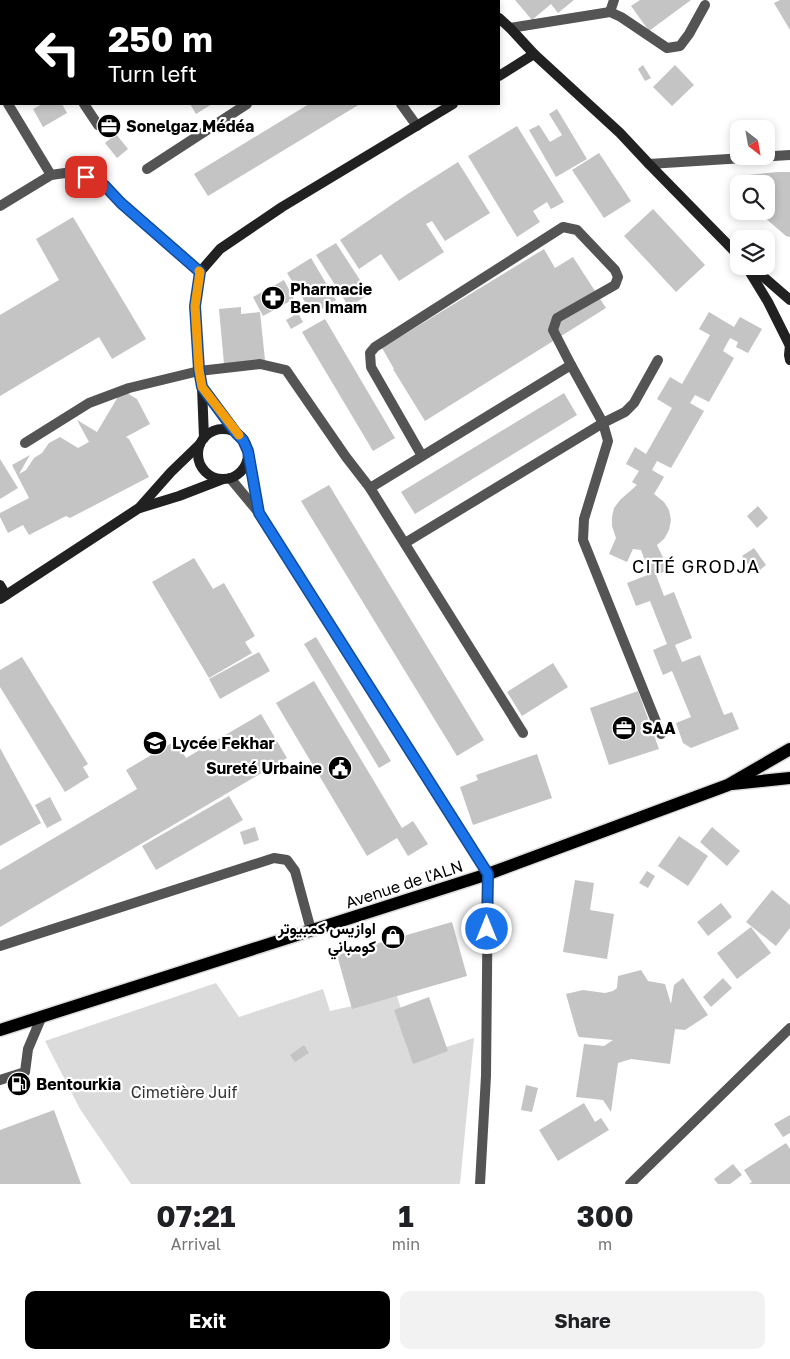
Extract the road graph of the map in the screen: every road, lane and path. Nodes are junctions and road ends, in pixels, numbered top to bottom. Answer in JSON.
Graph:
{"nodes":[{"id":1,"x":614,"y":0,"type":"edge"},
{"id":2,"x":705,"y":5,"type":"dead end"},
{"id":3,"x":610,"y":12,"type":"junction"},
{"id":4,"x":500,"y":19,"type":"edge"},
{"id":5,"x":510,"y":28,"type":"junction"},
{"id":6,"x":534,"y":54,"type":"junction"},
{"id":7,"x":500,"y":75,"type":"edge"},
{"id":8,"x":9,"y":105,"type":"edge"},
{"id":9,"x":85,"y":105,"type":"edge"},
{"id":10,"x":245,"y":105,"type":"edge"},
{"id":11,"x":402,"y":105,"type":"edge"},
{"id":12,"x":451,"y":105,"type":"edge"},
{"id":13,"x":98,"y":125,"type":"dead end"},
{"id":14,"x":417,"y":126,"type":"junction"},
{"id":15,"x":790,"y":155,"type":"edge"},
{"id":16,"x":649,"y":164,"type":"junction"},
{"id":17,"x":147,"y":169,"type":"dead end"},
{"id":18,"x":51,"y":175,"type":"junction"},
{"id":19,"x":0,"y":206,"type":"edge"},
{"id":20,"x":730,"y":247,"type":"edge"},
{"id":21,"x":200,"y":272,"type":"junction"},
{"id":22,"x":752,"y":275,"type":"edge"},
{"id":23,"x":761,"y":275,"type":"edge"},
{"id":24,"x":790,"y":300,"type":"edge"},
{"id":25,"x":790,"y":345,"type":"edge"},
{"id":26,"x":658,"y":360,"type":"dead end"},
{"id":27,"x":790,"y":360,"type":"edge"},
{"id":28,"x":571,"y":365,"type":"junction"},
{"id":29,"x":199,"y":370,"type":"junction"},
{"id":30,"x":202,"y":387,"type":"junction"},
{"id":31,"x":603,"y":423,"type":"junction"},
{"id":32,"x":236,"y":433,"type":"junction"},
{"id":33,"x":202,"y":441,"type":"junction"},
{"id":34,"x":25,"y":443,"type":"dead end"},
{"id":35,"x":248,"y":451,"type":"junction"},
{"id":36,"x":422,"y":456,"type":"junction"},
{"id":37,"x":227,"y":479,"type":"junction"},
{"id":38,"x":370,"y":488,"type":"junction"},
{"id":39,"x":139,"y":508,"type":"junction"},
{"id":40,"x":259,"y":513,"type":"junction"},
{"id":41,"x":404,"y":542,"type":"junction"},
{"id":42,"x":0,"y":585,"type":"edge"},
{"id":43,"x":3,"y":597,"type":"edge"},
{"id":44,"x":523,"y":733,"type":"dead end"},
{"id":45,"x":661,"y":734,"type":"dead end"},
{"id":46,"x":790,"y":749,"type":"edge"},
{"id":47,"x":790,"y":778,"type":"edge"},
{"id":48,"x":728,"y":785,"type":"junction"},
{"id":49,"x":488,"y":874,"type":"junction"},
{"id":50,"x":312,"y":930,"type":"junction"},
{"id":51,"x":0,"y":946,"type":"edge"},
{"id":52,"x":42,"y":1016,"type":"junction"},
{"id":53,"x":790,"y":1028,"type":"edge"},
{"id":54,"x":0,"y":1030,"type":"edge"},
{"id":55,"x":0,"y":1080,"type":"edge"},
{"id":56,"x":480,"y":1184,"type":"edge"},
{"id":57,"x":630,"y":1184,"type":"edge"}],
"edges":[{"from":1,"to":3,"type":"street"},
{"from":2,"to":3,"type":"street"},
{"from":3,"to":5,"type":"street"},
{"from":4,"to":5,"type":"street"},
{"from":5,"to":6,"type":"street"},
{"from":6,"to":7,"type":"street"},
{"from":6,"to":16,"type":"street"},
{"from":8,"to":18,"type":"street"},
{"from":9,"to":13,"type":"street"},
{"from":10,"to":17,"type":"street"},
{"from":11,"to":14,"type":"street"},
{"from":12,"to":14,"type":"street"},
{"from":14,"to":21,"type":"street"},
{"from":15,"to":16,"type":"street"},
{"from":16,"to":20,"type":"street"},
{"from":18,"to":19,"type":"street"},
{"from":18,"to":21,"type":"street"},
{"from":21,"to":29,"type":"street"},
{"from":22,"to":25,"type":"street"},
{"from":23,"to":24,"type":"street"},
{"from":25,"to":27,"type":"street"},
{"from":26,"to":31,"type":"street"},
{"from":28,"to":31,"type":"street"},
{"from":28,"to":36,"type":"street"},
{"from":28,"to":36,"type":"street"},
{"from":29,"to":30,"type":"street"},
{"from":29,"to":34,"type":"street"},
{"from":29,"to":38,"type":"street"},
{"from":30,"to":32,"type":"street"},
{"from":30,"to":33,"type":"street"},
{"from":31,"to":41,"type":"street"},
{"from":31,"to":45,"type":"street"},
{"from":32,"to":33,"type":"street"},
{"from":32,"to":35,"type":"street"},
{"from":33,"to":37,"type":"street"},
{"from":33,"to":39,"type":"street"},
{"from":35,"to":37,"type":"street"},
{"from":35,"to":40,"type":"street"},
{"from":36,"to":38,"type":"street"},
{"from":37,"to":39,"type":"street"},
{"from":37,"to":40,"type":"street"},
{"from":38,"to":41,"type":"street"},
{"from":39,"to":43,"type":"street"},
{"from":40,"to":49,"type":"street"},
{"from":41,"to":44,"type":"street"},
{"from":42,"to":43,"type":"street"},
{"from":46,"to":48,"type":"main road"},
{"from":47,"to":48,"type":"main road"},
{"from":48,"to":49,"type":"main road","name":"Avenue de l'ALN"},
{"from":49,"to":50,"type":"main road","name":"Avenue de l'ALN"},
{"from":49,"to":56,"type":"street"},
{"from":50,"to":51,"type":"street"},
{"from":50,"to":52,"type":"main road","name":"Avenue de l'ALN"},
{"from":52,"to":54,"type":"main road","name":"Avenue de l'ALN"},
{"from":52,"to":55,"type":"street"},
{"from":53,"to":57,"type":"street"}]}
